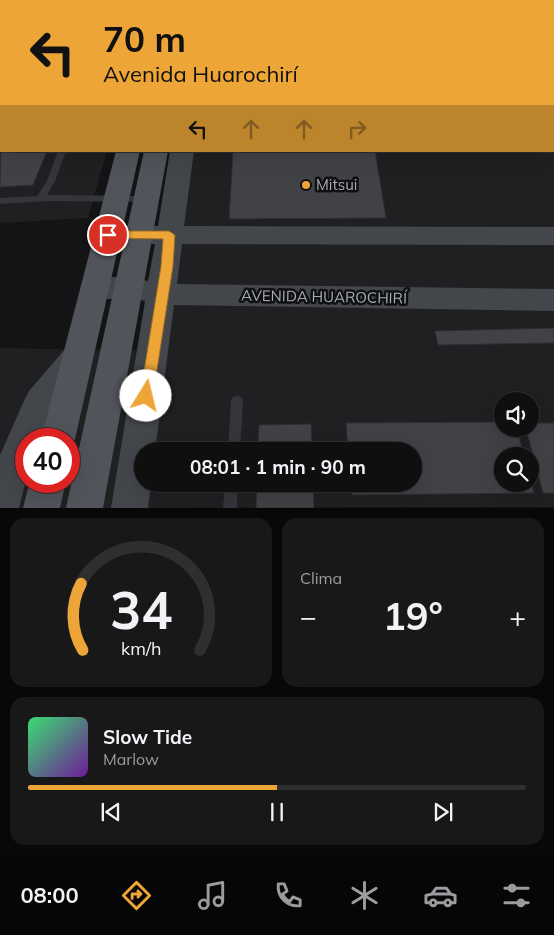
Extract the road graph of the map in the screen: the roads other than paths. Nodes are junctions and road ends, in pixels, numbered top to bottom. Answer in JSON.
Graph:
{"nodes":[{"id":1,"x":62,"y":152,"type":"edge"},
{"id":2,"x":128,"y":152,"type":"edge"},
{"id":3,"x":156,"y":152,"type":"edge"},
{"id":4,"x":182,"y":152,"type":"edge"},
{"id":5,"x":40,"y":199,"type":"junction"},
{"id":6,"x":115,"y":199,"type":"junction"},
{"id":7,"x":145,"y":199,"type":"junction"},
{"id":8,"x":0,"y":201,"type":"edge"},
{"id":9,"x":108,"y":235,"type":"junction"},
{"id":10,"x":138,"y":235,"type":"junction"},
{"id":11,"x":169,"y":235,"type":"junction"},
{"id":12,"x":554,"y":236,"type":"edge"},
{"id":13,"x":130,"y":287,"type":"junction"},
{"id":14,"x":94,"y":289,"type":"junction"},
{"id":15,"x":161,"y":294,"type":"junction"},
{"id":16,"x":554,"y":300,"type":"edge"},
{"id":17,"x":77,"y":357,"type":"junction"},
{"id":18,"x":237,"y":401,"type":"dead end"},
{"id":19,"x":61,"y":428,"type":"edge"},
{"id":20,"x":235,"y":442,"type":"edge"},
{"id":21,"x":231,"y":492,"type":"edge"},
{"id":22,"x":45,"y":493,"type":"edge"},
{"id":23,"x":0,"y":508,"type":"edge"},
{"id":24,"x":41,"y":508,"type":"edge"},
{"id":25,"x":84,"y":508,"type":"edge"},
{"id":26,"x":129,"y":508,"type":"edge"},
{"id":27,"x":230,"y":508,"type":"edge"}],
"edges":[{"from":1,"to":5,"type":"lane"},
{"from":2,"to":6,"type":"main road"},
{"from":3,"to":7,"type":"main road"},
{"from":4,"to":11,"type":"main road"},
{"from":5,"to":6,"type":"lane"},
{"from":5,"to":8,"type":"lane"},
{"from":6,"to":7,"type":"lane"},
{"from":6,"to":9,"type":"main road"},
{"from":7,"to":10,"type":"main road"},
{"from":9,"to":10,"type":"main road"},
{"from":9,"to":14,"type":"main road"},
{"from":10,"to":11,"type":"main road"},
{"from":10,"to":13,"type":"main road"},
{"from":11,"to":12,"type":"main road"},
{"from":11,"to":15,"type":"main road"},
{"from":13,"to":14,"type":"main road","name":"AVENIDA HUAROCHIRÍ"},
{"from":13,"to":15,"type":"main road","name":"AVENIDA HUAROCHIRÍ"},
{"from":13,"to":25,"type":"main road"},
{"from":14,"to":17,"type":"main road"},
{"from":15,"to":16,"type":"main road","name":"AVENIDA HUAROCHIRÍ"},
{"from":15,"to":26,"type":"main road"},
{"from":17,"to":19,"type":"main road"},
{"from":17,"to":23,"type":"main road"},
{"from":18,"to":20,"type":"lane"},
{"from":21,"to":27,"type":"lane"},
{"from":22,"to":24,"type":"main road"}]}
